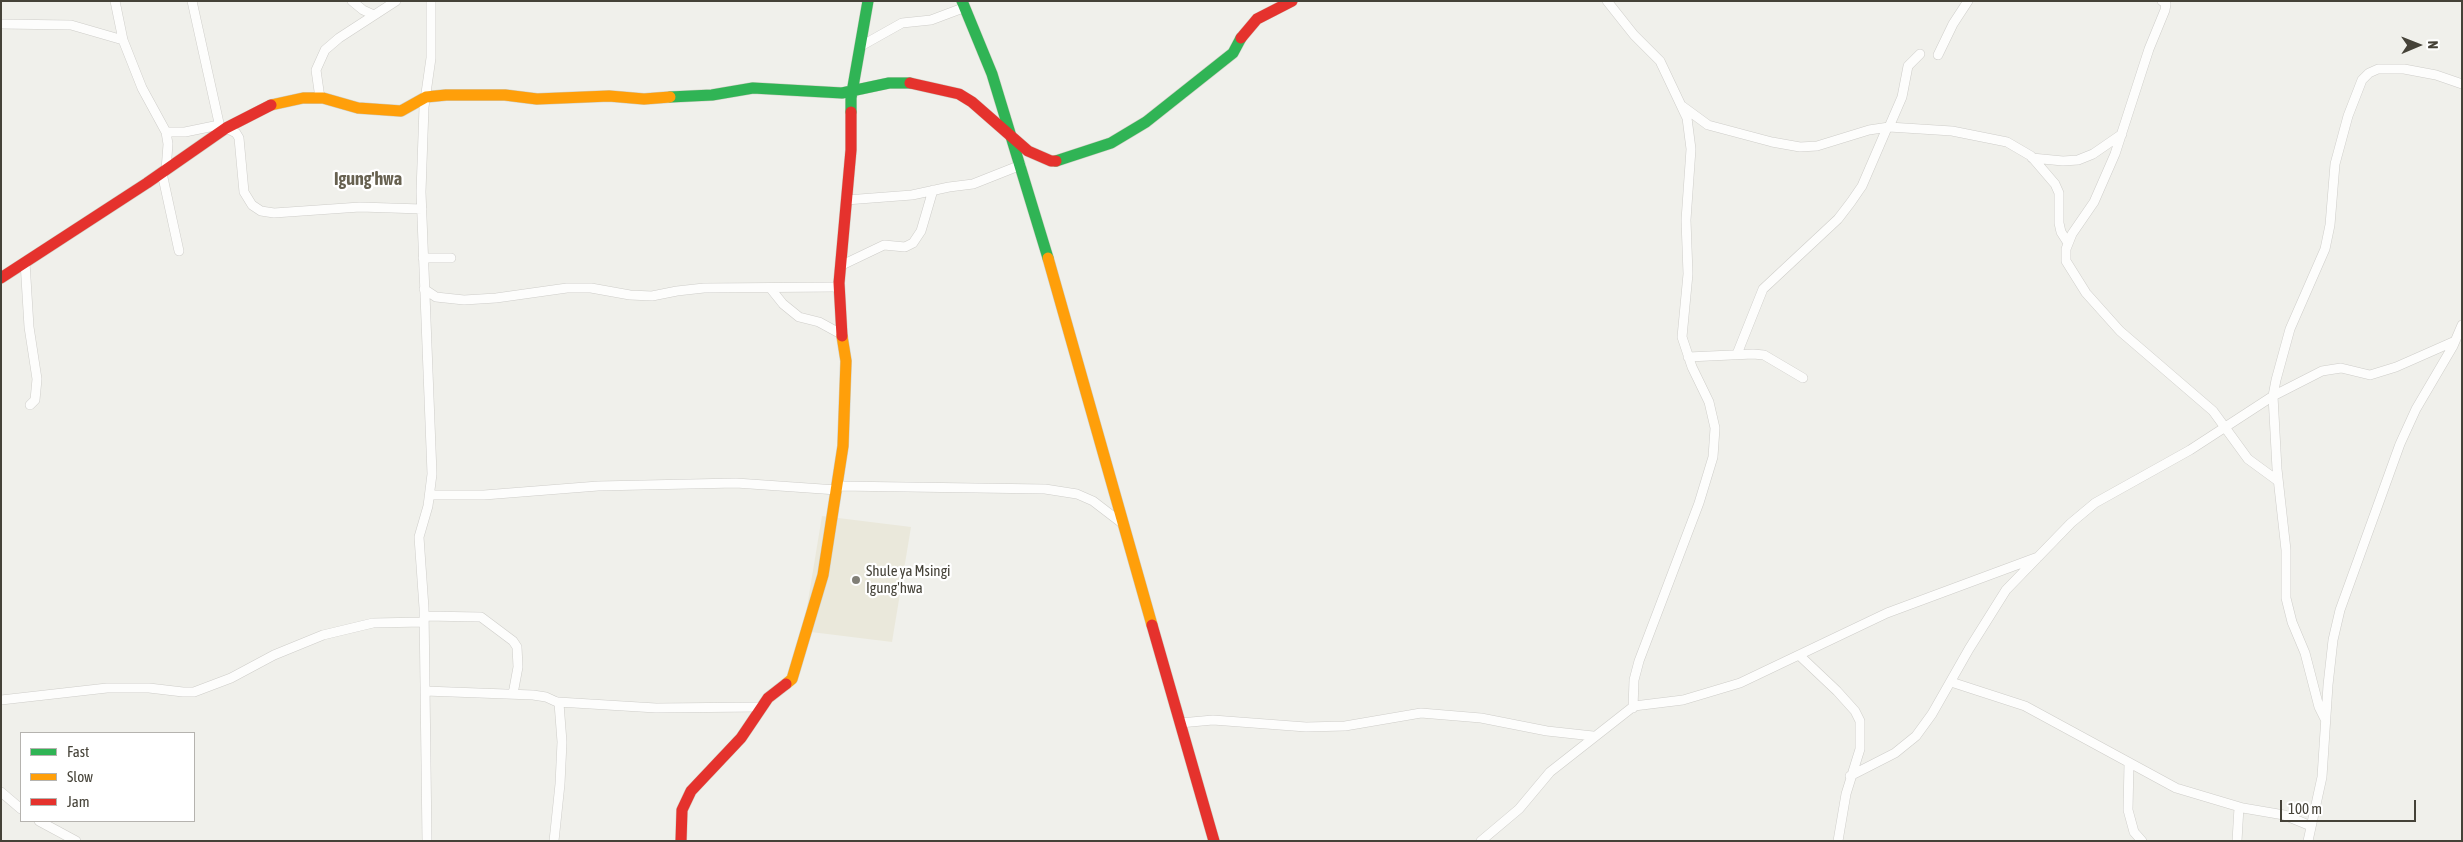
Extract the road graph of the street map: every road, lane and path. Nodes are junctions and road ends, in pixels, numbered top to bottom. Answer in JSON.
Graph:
{"nodes":[{"id":1,"x":115,"y":1,"type":"edge"},
{"id":2,"x":192,"y":1,"type":"edge"},
{"id":3,"x":352,"y":1,"type":"edge"},
{"id":4,"x":396,"y":1,"type":"edge"},
{"id":5,"x":431,"y":1,"type":"edge"},
{"id":6,"x":868,"y":1,"type":"edge"},
{"id":7,"x":1292,"y":1,"type":"edge"},
{"id":8,"x":1607,"y":1,"type":"edge"},
{"id":9,"x":1968,"y":1,"type":"edge"},
{"id":10,"x":2162,"y":1,"type":"edge"},
{"id":11,"x":962,"y":5,"type":"edge"},
{"id":12,"x":374,"y":15,"type":"junction"},
{"id":13,"x":1,"y":24,"type":"edge"},
{"id":14,"x":123,"y":40,"type":"junction"},
{"id":15,"x":860,"y":46,"type":"junction"},
{"id":16,"x":1920,"y":54,"type":"dead end"},
{"id":17,"x":1938,"y":54,"type":"dead end"},
{"id":18,"x":2462,"y":84,"type":"edge"},
{"id":19,"x":852,"y":92,"type":"junction"},
{"id":20,"x":426,"y":97,"type":"junction"},
{"id":21,"x":320,"y":98,"type":"junction"},
{"id":22,"x":1682,"y":106,"type":"junction"},
{"id":23,"x":222,"y":128,"type":"junction"},
{"id":24,"x":1888,"y":128,"type":"junction"},
{"id":25,"x":166,"y":132,"type":"junction"},
{"id":26,"x":2122,"y":133,"type":"junction"},
{"id":27,"x":1009,"y":135,"type":"junction"},
{"id":28,"x":2032,"y":158,"type":"junction"},
{"id":29,"x":1021,"y":165,"type":"junction"},
{"id":30,"x":164,"y":171,"type":"junction"},
{"id":31,"x":933,"y":190,"type":"junction"},
{"id":32,"x":846,"y":200,"type":"junction"},
{"id":33,"x":422,"y":209,"type":"junction"},
{"id":34,"x":2068,"y":243,"type":"junction"},
{"id":35,"x":179,"y":251,"type":"dead end"},
{"id":36,"x":423,"y":258,"type":"junction"},
{"id":37,"x":451,"y":258,"type":"dead end"},
{"id":38,"x":25,"y":262,"type":"junction"},
{"id":39,"x":840,"y":266,"type":"junction"},
{"id":40,"x":1,"y":278,"type":"edge"},
{"id":41,"x":839,"y":287,"type":"junction"},
{"id":42,"x":424,"y":288,"type":"junction"},
{"id":43,"x":771,"y":289,"type":"junction"},
{"id":44,"x":2462,"y":325,"type":"edge"},
{"id":45,"x":841,"y":334,"type":"junction"},
{"id":46,"x":2455,"y":341,"type":"junction"},
{"id":47,"x":1737,"y":354,"type":"junction"},
{"id":48,"x":1688,"y":357,"type":"junction"},
{"id":49,"x":1803,"y":378,"type":"dead end"},
{"id":50,"x":2273,"y":396,"type":"junction"},
{"id":51,"x":30,"y":405,"type":"dead end"},
{"id":52,"x":2225,"y":427,"type":"junction"},
{"id":53,"x":2278,"y":481,"type":"junction"},
{"id":54,"x":838,"y":488,"type":"junction"},
{"id":55,"x":430,"y":495,"type":"junction"},
{"id":56,"x":1124,"y":525,"type":"junction"},
{"id":57,"x":2041,"y":556,"type":"junction"},
{"id":58,"x":424,"y":619,"type":"junction"},
{"id":59,"x":1800,"y":656,"type":"junction"},
{"id":60,"x":1951,"y":682,"type":"junction"},
{"id":61,"x":426,"y":691,"type":"junction"},
{"id":62,"x":513,"y":694,"type":"junction"},
{"id":63,"x":1,"y":700,"type":"edge"},
{"id":64,"x":558,"y":702,"type":"junction"},
{"id":65,"x":761,"y":707,"type":"junction"},
{"id":66,"x":1633,"y":708,"type":"junction"},
{"id":67,"x":2325,"y":719,"type":"junction"},
{"id":68,"x":1180,"y":723,"type":"junction"},
{"id":69,"x":1593,"y":736,"type":"junction"},
{"id":70,"x":2128,"y":763,"type":"junction"},
{"id":71,"x":1850,"y":776,"type":"junction"},
{"id":72,"x":1,"y":792,"type":"edge"},
{"id":73,"x":2239,"y":807,"type":"junction"},
{"id":74,"x":20,"y":808,"type":"edge"},
{"id":75,"x":41,"y":822,"type":"edge"},
{"id":76,"x":2311,"y":826,"type":"junction"},
{"id":77,"x":76,"y":841,"type":"edge"},
{"id":78,"x":427,"y":841,"type":"edge"},
{"id":79,"x":554,"y":841,"type":"edge"},
{"id":80,"x":681,"y":841,"type":"edge"},
{"id":81,"x":1214,"y":841,"type":"edge"},
{"id":82,"x":1482,"y":841,"type":"edge"},
{"id":83,"x":1838,"y":841,"type":"edge"},
{"id":84,"x":2142,"y":841,"type":"edge"},
{"id":85,"x":2237,"y":841,"type":"edge"},
{"id":86,"x":2308,"y":841,"type":"edge"}],
"edges":[{"from":1,"to":14,"type":"street"},
{"from":2,"to":23,"type":"street"},
{"from":3,"to":12,"type":"street"},
{"from":4,"to":12,"type":"street"},
{"from":5,"to":20,"type":"street"},
{"from":6,"to":15,"type":"street"},
{"from":7,"to":27,"type":"street"},
{"from":8,"to":22,"type":"street"},
{"from":9,"to":17,"type":"street"},
{"from":10,"to":26,"type":"street"},
{"from":11,"to":15,"type":"street"},
{"from":11,"to":27,"type":"street"},
{"from":12,"to":21,"type":"street"},
{"from":13,"to":14,"type":"street"},
{"from":14,"to":25,"type":"street"},
{"from":15,"to":19,"type":"street"},
{"from":16,"to":24,"type":"street"},
{"from":18,"to":50,"type":"street"},
{"from":19,"to":20,"type":"street"},
{"from":19,"to":27,"type":"street"},
{"from":19,"to":32,"type":"street"},
{"from":20,"to":21,"type":"street"},
{"from":20,"to":33,"type":"street"},
{"from":21,"to":23,"type":"street"},
{"from":22,"to":24,"type":"street"},
{"from":22,"to":48,"type":"street"},
{"from":23,"to":25,"type":"street"},
{"from":23,"to":30,"type":"street"},
{"from":23,"to":33,"type":"street"},
{"from":24,"to":28,"type":"street"},
{"from":24,"to":47,"type":"street"},
{"from":25,"to":30,"type":"street"},
{"from":26,"to":28,"type":"street"},
{"from":26,"to":34,"type":"street"},
{"from":27,"to":29,"type":"street"},
{"from":28,"to":34,"type":"street"},
{"from":29,"to":31,"type":"street"},
{"from":29,"to":56,"type":"street"},
{"from":30,"to":35,"type":"street"},
{"from":30,"to":38,"type":"street"},
{"from":31,"to":32,"type":"street"},
{"from":31,"to":39,"type":"street"},
{"from":32,"to":39,"type":"street"},
{"from":33,"to":36,"type":"street"},
{"from":34,"to":52,"type":"street"},
{"from":36,"to":37,"type":"street"},
{"from":36,"to":42,"type":"street"},
{"from":38,"to":40,"type":"street"},
{"from":38,"to":51,"type":"street"},
{"from":39,"to":41,"type":"street"},
{"from":41,"to":43,"type":"street"},
{"from":41,"to":45,"type":"street"},
{"from":42,"to":43,"type":"street"},
{"from":42,"to":55,"type":"street"},
{"from":43,"to":45,"type":"street"},
{"from":44,"to":46,"type":"street"},
{"from":45,"to":54,"type":"street"},
{"from":46,"to":50,"type":"street"},
{"from":46,"to":67,"type":"street"},
{"from":47,"to":48,"type":"street"},
{"from":47,"to":49,"type":"street"},
{"from":48,"to":66,"type":"street"},
{"from":50,"to":52,"type":"street"},
{"from":50,"to":53,"type":"street"},
{"from":52,"to":53,"type":"street"},
{"from":52,"to":57,"type":"street"},
{"from":53,"to":67,"type":"street"},
{"from":54,"to":55,"type":"street"},
{"from":54,"to":56,"type":"street"},
{"from":54,"to":65,"type":"street"},
{"from":55,"to":58,"type":"street"},
{"from":56,"to":68,"type":"street"},
{"from":57,"to":59,"type":"street"},
{"from":57,"to":60,"type":"street"},
{"from":58,"to":61,"type":"street"},
{"from":58,"to":62,"type":"street"},
{"from":58,"to":63,"type":"street"},
{"from":59,"to":66,"type":"street"},
{"from":59,"to":71,"type":"street"},
{"from":60,"to":70,"type":"street"},
{"from":60,"to":71,"type":"street"},
{"from":61,"to":62,"type":"street"},
{"from":61,"to":78,"type":"street"},
{"from":62,"to":64,"type":"street"},
{"from":64,"to":65,"type":"street"},
{"from":64,"to":79,"type":"street"},
{"from":65,"to":80,"type":"street"},
{"from":66,"to":69,"type":"street"},
{"from":67,"to":76,"type":"street"},
{"from":68,"to":69,"type":"street"},
{"from":68,"to":81,"type":"street"},
{"from":69,"to":82,"type":"street"},
{"from":70,"to":73,"type":"street"},
{"from":70,"to":84,"type":"street"},
{"from":71,"to":83,"type":"street"},
{"from":72,"to":74,"type":"street"},
{"from":73,"to":76,"type":"street"},
{"from":73,"to":85,"type":"street"},
{"from":75,"to":77,"type":"street"},
{"from":76,"to":86,"type":"street"}]}
